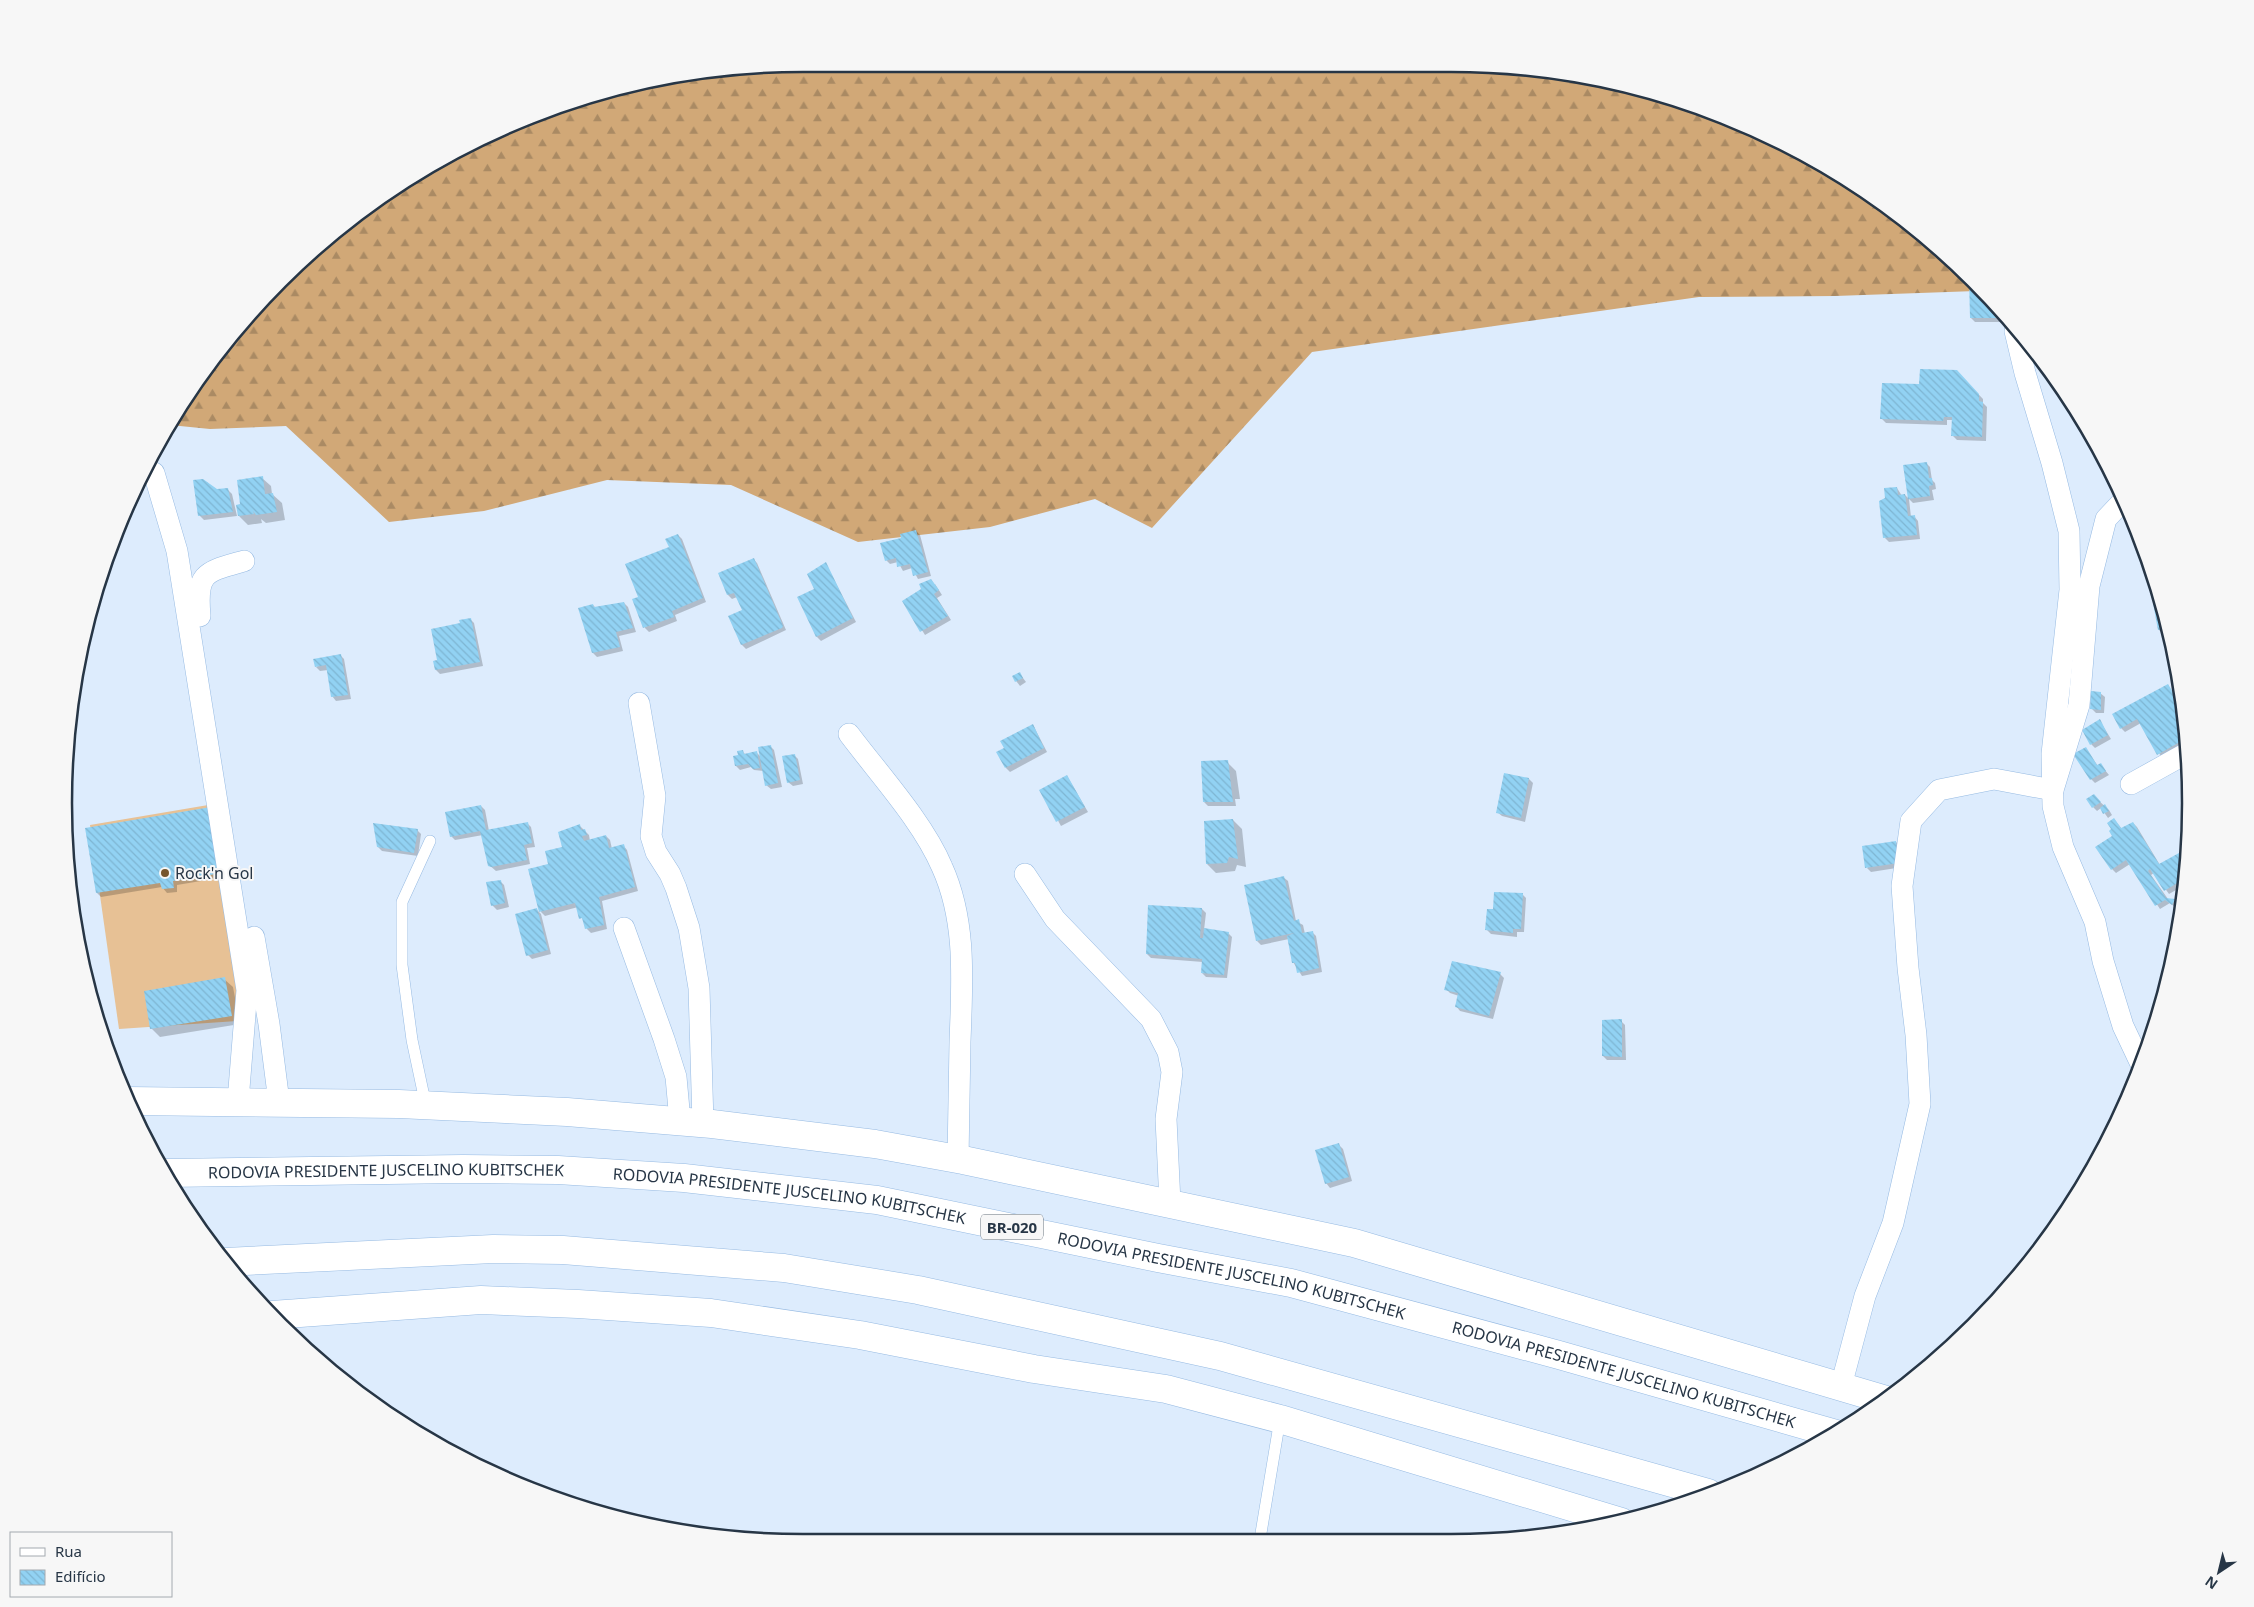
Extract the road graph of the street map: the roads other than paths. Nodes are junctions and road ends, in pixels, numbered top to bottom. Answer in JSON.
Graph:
{"nodes":[{"id":1,"x":2018,"y":344,"type":"edge"},
{"id":2,"x":154,"y":473,"type":"dead end"},
{"id":3,"x":2118,"y":506,"type":"edge"},
{"id":4,"x":244,"y":561,"type":"dead end"},
{"id":5,"x":639,"y":703,"type":"dead end"},
{"id":6,"x":849,"y":734,"type":"dead end"},
{"id":7,"x":2180,"y":757,"type":"edge"},
{"id":8,"x":2132,"y":784,"type":"dead end"},
{"id":9,"x":2053,"y":790,"type":"junction"},
{"id":10,"x":430,"y":840,"type":"dead end"},
{"id":11,"x":1025,"y":874,"type":"dead end"},
{"id":12,"x":624,"y":928,"type":"dead end"},
{"id":13,"x":2137,"y":1055,"type":"edge"},
{"id":14,"x":136,"y":1101,"type":"edge"},
{"id":15,"x":238,"y":1101,"type":"junction"},
{"id":16,"x":279,"y":1102,"type":"junction"},
{"id":17,"x":426,"y":1106,"type":"junction"},
{"id":18,"x":692,"y":1122,"type":"junction"},
{"id":19,"x":958,"y":1159,"type":"junction"},
{"id":20,"x":172,"y":1173,"type":"edge"},
{"id":21,"x":1170,"y":1203,"type":"junction"},
{"id":22,"x":234,"y":1262,"type":"edge"},
{"id":23,"x":282,"y":1314,"type":"edge"},
{"id":24,"x":1840,"y":1386,"type":"junction"},
{"id":25,"x":1876,"y":1397,"type":"edge"},
{"id":26,"x":1280,"y":1419,"type":"junction"},
{"id":27,"x":1825,"y":1431,"type":"edge"},
{"id":28,"x":1699,"y":1491,"type":"edge"},
{"id":29,"x":1606,"y":1517,"type":"edge"},
{"id":30,"x":1261,"y":1534,"type":"edge"}],
"edges":[{"from":1,"to":9,"type":"street"},
{"from":2,"to":15,"type":"street"},
{"from":3,"to":9,"type":"street"},
{"from":4,"to":16,"type":"street"},
{"from":5,"to":18,"type":"street"},
{"from":6,"to":19,"type":"street"},
{"from":7,"to":8,"type":"street"},
{"from":9,"to":13,"type":"street"},
{"from":9,"to":24,"type":"street"},
{"from":10,"to":17,"type":"lane"},
{"from":11,"to":21,"type":"street"},
{"from":12,"to":18,"type":"street"},
{"from":14,"to":15,"type":"main road"},
{"from":15,"to":16,"type":"main road"},
{"from":16,"to":17,"type":"main road"},
{"from":17,"to":18,"type":"main road"},
{"from":18,"to":19,"type":"main road"},
{"from":19,"to":21,"type":"main road"},
{"from":20,"to":27,"type":"main road","name":"RODOVIA PRESIDENTE JUSCELINO KUBITSCHEK","number":"BR-020"},
{"from":21,"to":24,"type":"main road"},
{"from":22,"to":28,"type":"main road"},
{"from":23,"to":26,"type":"main road"},
{"from":24,"to":25,"type":"main road"},
{"from":26,"to":29,"type":"main road"},
{"from":26,"to":30,"type":"lane"}]}
